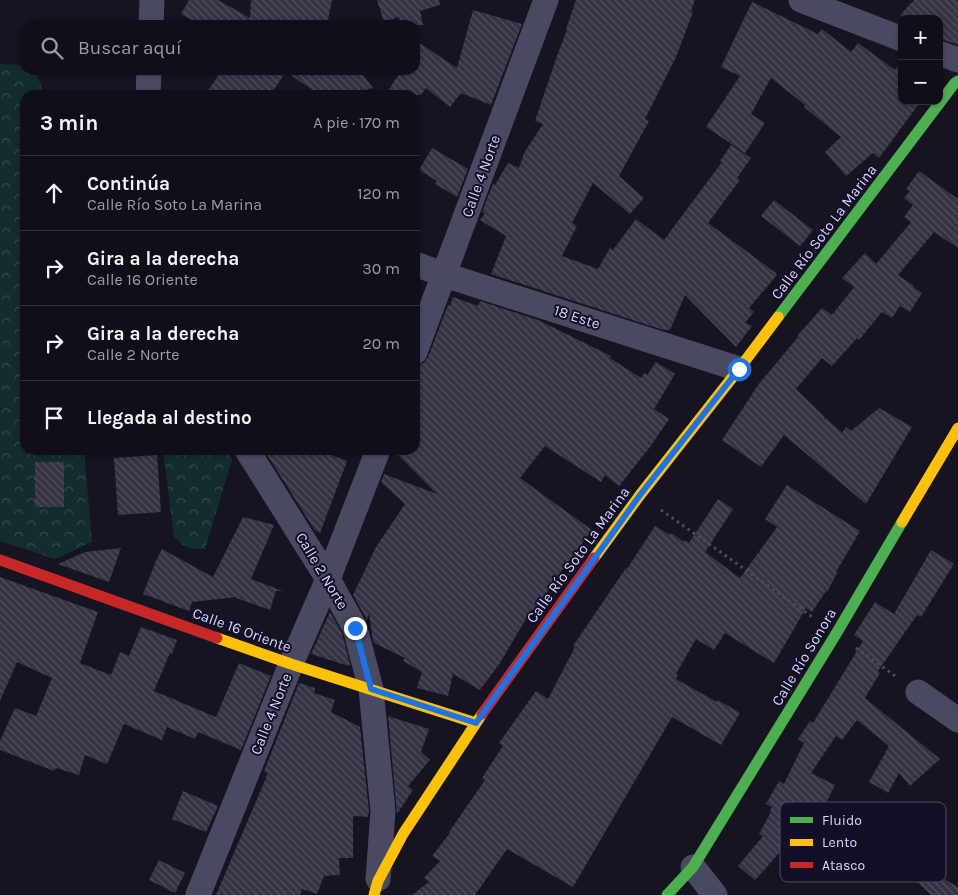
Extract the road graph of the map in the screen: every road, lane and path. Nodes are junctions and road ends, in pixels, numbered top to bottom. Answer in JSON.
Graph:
{"nodes":[{"id":1,"x":152,"y":0,"type":"edge"},
{"id":2,"x":546,"y":0,"type":"edge"},
{"id":3,"x":800,"y":0,"type":"edge"},
{"id":4,"x":151,"y":20,"type":"edge"},
{"id":5,"x":898,"y":37,"type":"edge"},
{"id":6,"x":943,"y":54,"type":"edge"},
{"id":7,"x":958,"y":60,"type":"edge"},
{"id":8,"x":149,"y":75,"type":"edge"},
{"id":9,"x":958,"y":81,"type":"edge"},
{"id":10,"x":148,"y":90,"type":"edge"},
{"id":11,"x":420,"y":266,"type":"edge"},
{"id":12,"x":445,"y":275,"type":"junction"},
{"id":13,"x":420,"y":339,"type":"edge"},
{"id":14,"x":739,"y":369,"type":"junction"},
{"id":15,"x":958,"y":428,"type":"edge"},
{"id":16,"x":250,"y":455,"type":"edge"},
{"id":17,"x":376,"y":455,"type":"edge"},
{"id":18,"x":640,"y":495,"type":"junction"},
{"id":19,"x":0,"y":560,"type":"edge"},
{"id":20,"x":328,"y":579,"type":"junction"},
{"id":21,"x":836,"y":634,"type":"junction"},
{"id":22,"x":291,"y":664,"type":"junction"},
{"id":23,"x":371,"y":689,"type":"junction"},
{"id":24,"x":918,"y":692,"type":"joint"},
{"id":25,"x":958,"y":720,"type":"edge"},
{"id":26,"x":476,"y":723,"type":"junction"},
{"id":27,"x":693,"y":867,"type":"junction"},
{"id":28,"x":376,"y":888,"type":"edge"},
{"id":29,"x":198,"y":895,"type":"edge"},
{"id":30,"x":667,"y":895,"type":"edge"},
{"id":31,"x":715,"y":895,"type":"edge"}],
"edges":[{"from":1,"to":4,"type":"street"},
{"from":2,"to":12,"type":"street","name":"Calle 4 Norte"},
{"from":3,"to":5,"type":"street"},
{"from":6,"to":7,"type":"street"},
{"from":8,"to":10,"type":"street"},
{"from":9,"to":14,"type":"main road","name":"Calle Río Soto La Marina"},
{"from":11,"to":12,"type":"street","name":"18 Este"},
{"from":12,"to":13,"type":"street","name":"Calle 4 Norte"},
{"from":12,"to":14,"type":"street","name":"18 Este"},
{"from":14,"to":18,"type":"main road","name":"Calle Río Soto La Marina"},
{"from":15,"to":21,"type":"main road","name":"Calle Río Sonora"},
{"from":16,"to":20,"type":"street","name":"Calle 2 Norte"},
{"from":17,"to":20,"type":"street","name":"Calle 4 Norte"},
{"from":18,"to":21,"type":"path"},
{"from":18,"to":26,"type":"main road","name":"Calle Río Soto La Marina"},
{"from":19,"to":22,"type":"main road","name":"Calle 16 Oriente"},
{"from":20,"to":22,"type":"street","name":"Calle 4 Norte"},
{"from":20,"to":23,"type":"street","name":"Calle 2 Norte"},
{"from":21,"to":24,"type":"path"},
{"from":21,"to":27,"type":"main road","name":"Calle Río Sonora"},
{"from":22,"to":23,"type":"main road","name":"Calle 16 Oriente"},
{"from":22,"to":29,"type":"street","name":"Calle 4 Norte"},
{"from":23,"to":26,"type":"main road","name":"Calle 16 Oriente"},
{"from":23,"to":28,"type":"street","name":"Calle 2 Norte"},
{"from":24,"to":25,"type":"street"},
{"from":26,"to":28,"type":"main road","name":"Calle Río Soto La Marina"},
{"from":27,"to":30,"type":"main road","name":"Calle Río Sonora"},
{"from":27,"to":31,"type":"street"}]}
